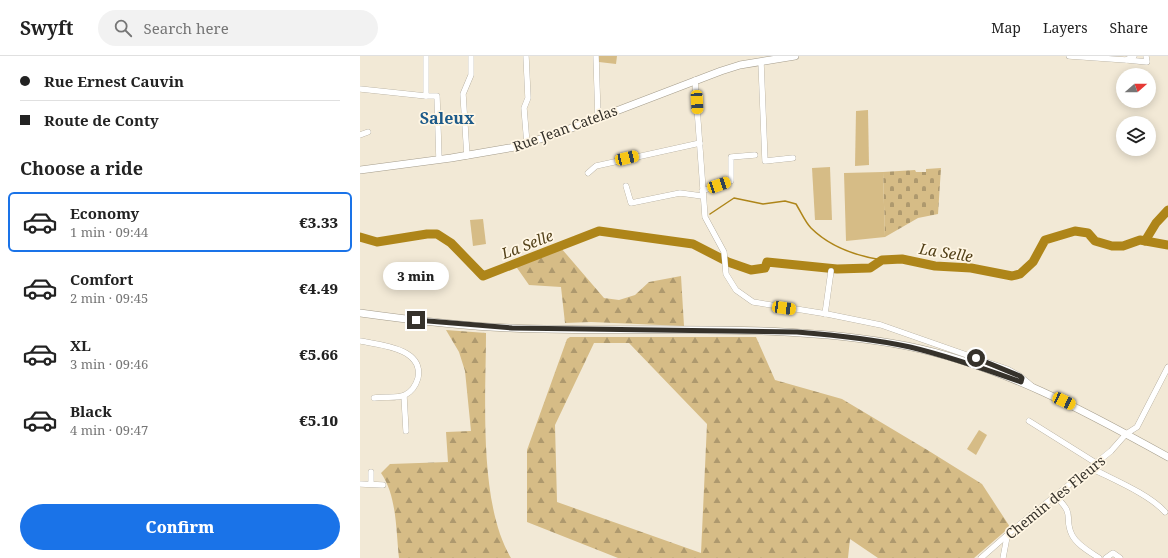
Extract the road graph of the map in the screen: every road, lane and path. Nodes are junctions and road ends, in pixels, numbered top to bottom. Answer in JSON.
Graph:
{"nodes":[{"id":1,"x":426,"y":56,"type":"edge"},
{"id":2,"x":471,"y":56,"type":"edge"},
{"id":3,"x":526,"y":56,"type":"edge"},
{"id":4,"x":596,"y":56,"type":"edge"},
{"id":5,"x":795,"y":56,"type":"edge"},
{"id":6,"x":1070,"y":56,"type":"edge"},
{"id":7,"x":1134,"y":56,"type":"edge"},
{"id":8,"x":1146,"y":56,"type":"edge"},
{"id":9,"x":1126,"y":60,"type":"junction"},
{"id":10,"x":761,"y":62,"type":"junction"},
{"id":11,"x":695,"y":80,"type":"junction"},
{"id":12,"x":360,"y":89,"type":"edge"},
{"id":13,"x":426,"y":96,"type":"junction"},
{"id":14,"x":598,"y":118,"type":"junction"},
{"id":15,"x":368,"y":132,"type":"dead end"},
{"id":16,"x":360,"y":135,"type":"edge"},
{"id":17,"x":700,"y":143,"type":"junction"},
{"id":18,"x":527,"y":144,"type":"junction"},
{"id":19,"x":756,"y":155,"type":"dead end"},
{"id":20,"x":467,"y":156,"type":"junction"},
{"id":21,"x":793,"y":158,"type":"dead end"},
{"id":22,"x":440,"y":160,"type":"junction"},
{"id":23,"x":360,"y":170,"type":"edge"},
{"id":24,"x":588,"y":173,"type":"dead end"},
{"id":25,"x":626,"y":186,"type":"dead end"},
{"id":26,"x":702,"y":193,"type":"junction"},
{"id":27,"x":831,"y":271,"type":"dead end"},
{"id":28,"x":360,"y":313,"type":"edge"},
{"id":29,"x":825,"y":314,"type":"junction"},
{"id":30,"x":360,"y":341,"type":"edge"},
{"id":31,"x":1168,"y":369,"type":"edge"},
{"id":32,"x":1022,"y":380,"type":"junction"},
{"id":33,"x":404,"y":396,"type":"junction"},
{"id":34,"x":374,"y":398,"type":"dead end"},
{"id":35,"x":1029,"y":421,"type":"dead end"},
{"id":36,"x":406,"y":431,"type":"dead end"},
{"id":37,"x":1126,"y":434,"type":"junction"},
{"id":38,"x":1168,"y":457,"type":"edge"},
{"id":39,"x":1096,"y":463,"type":"junction"},
{"id":40,"x":1091,"y":468,"type":"junction"},
{"id":41,"x":371,"y":472,"type":"dead end"},
{"id":42,"x":360,"y":484,"type":"edge"},
{"id":43,"x":371,"y":484,"type":"junction"},
{"id":44,"x":383,"y":485,"type":"dead end"},
{"id":45,"x":1055,"y":496,"type":"junction"},
{"id":46,"x":1165,"y":512,"type":"dead end"},
{"id":47,"x":1007,"y":534,"type":"junction"},
{"id":48,"x":981,"y":558,"type":"edge"},
{"id":49,"x":1003,"y":558,"type":"edge"},
{"id":50,"x":1099,"y":558,"type":"edge"},
{"id":51,"x":1106,"y":558,"type":"edge"},
{"id":52,"x":1120,"y":558,"type":"edge"}],
"edges":[{"from":1,"to":13,"type":"street"},
{"from":2,"to":20,"type":"street"},
{"from":3,"to":18,"type":"street"},
{"from":4,"to":14,"type":"street"},
{"from":5,"to":10,"type":"street","name":"Rue Jean Catelas"},
{"from":6,"to":9,"type":"street"},
{"from":7,"to":9,"type":"street"},
{"from":8,"to":9,"type":"street"},
{"from":10,"to":11,"type":"street","name":"Rue Jean Catelas"},
{"from":10,"to":21,"type":"street"},
{"from":11,"to":14,"type":"street","name":"Rue Jean Catelas"},
{"from":11,"to":17,"type":"street"},
{"from":12,"to":13,"type":"street"},
{"from":13,"to":22,"type":"street"},
{"from":14,"to":18,"type":"street","name":"Rue Jean Catelas"},
{"from":15,"to":16,"type":"street"},
{"from":17,"to":24,"type":"street"},
{"from":17,"to":26,"type":"street"},
{"from":18,"to":20,"type":"street","name":"Rue Jean Catelas"},
{"from":19,"to":26,"type":"street"},
{"from":20,"to":22,"type":"street","name":"Rue Jean Catelas"},
{"from":22,"to":23,"type":"street","name":"Rue Jean Catelas"},
{"from":25,"to":26,"type":"street"},
{"from":26,"to":29,"type":"street"},
{"from":27,"to":29,"type":"street"},
{"from":28,"to":32,"type":"street"},
{"from":29,"to":32,"type":"street"},
{"from":30,"to":33,"type":"street"},
{"from":31,"to":37,"type":"street","name":"Chemin des Fleurs"},
{"from":32,"to":37,"type":"street"},
{"from":33,"to":34,"type":"street"},
{"from":33,"to":36,"type":"street"},
{"from":35,"to":39,"type":"street"},
{"from":37,"to":38,"type":"street"},
{"from":37,"to":39,"type":"street","name":"Chemin des Fleurs"},
{"from":39,"to":40,"type":"street","name":"Chemin des Fleurs"},
{"from":40,"to":45,"type":"street","name":"Chemin des Fleurs"},
{"from":40,"to":46,"type":"street"},
{"from":41,"to":43,"type":"street"},
{"from":42,"to":43,"type":"street"},
{"from":43,"to":44,"type":"street"},
{"from":45,"to":47,"type":"street","name":"Chemin des Fleurs"},
{"from":45,"to":50,"type":"street"},
{"from":47,"to":48,"type":"street","name":"Chemin des Fleurs"},
{"from":47,"to":49,"type":"street"},
{"from":51,"to":52,"type":"street"}]}
